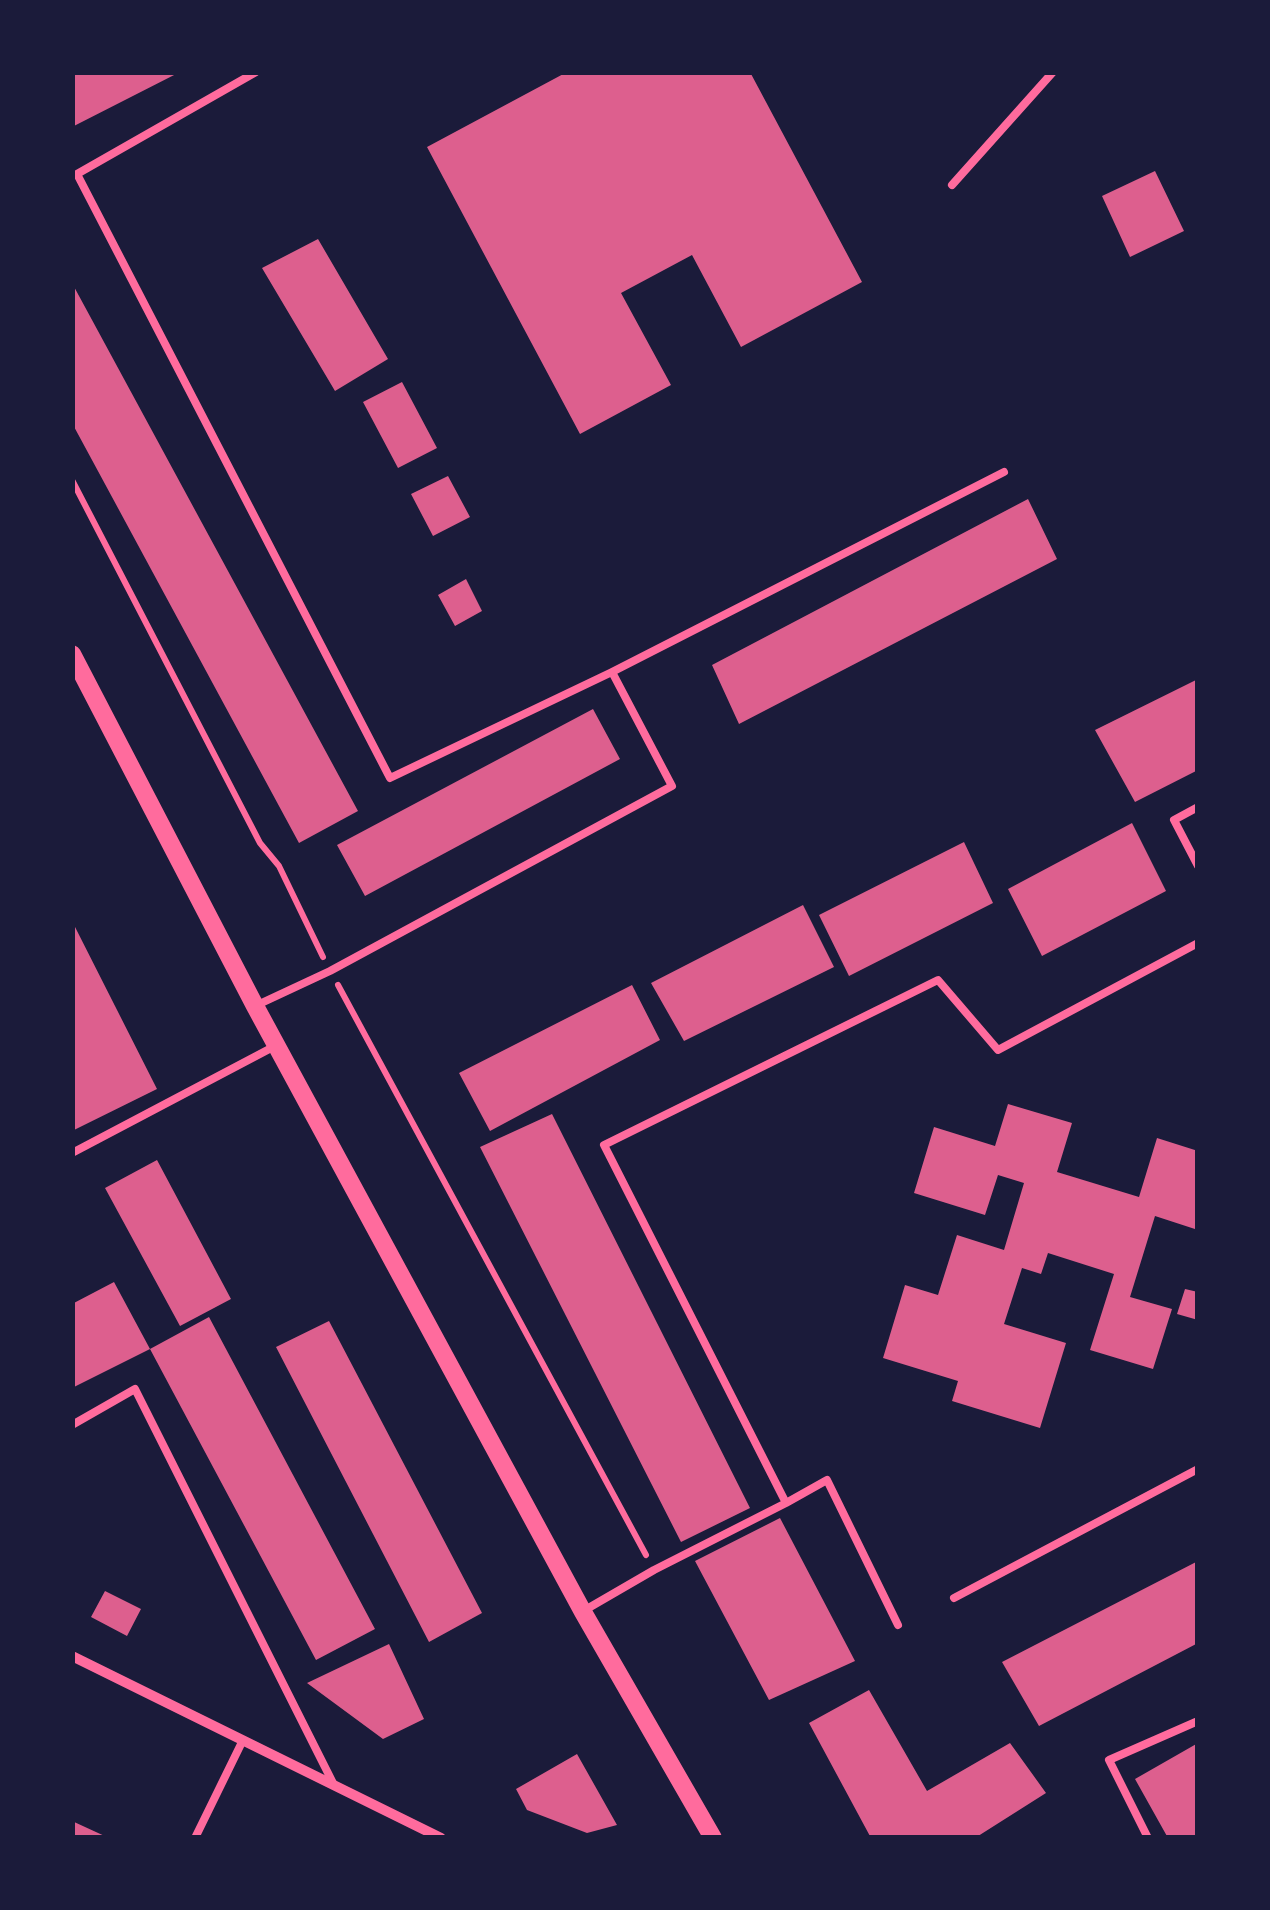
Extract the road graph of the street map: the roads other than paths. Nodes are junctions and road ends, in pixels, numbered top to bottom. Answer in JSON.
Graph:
{"nodes":[{"id":1,"x":256,"y":72,"type":"edge"},
{"id":2,"x":1053,"y":72,"type":"edge"},
{"id":3,"x":952,"y":185,"type":"dead end"},
{"id":4,"x":1004,"y":472,"type":"dead end"},
{"id":5,"x":72,"y":654,"type":"edge"},
{"id":6,"x":612,"y":672,"type":"junction"},
{"id":7,"x":1198,"y":807,"type":"edge"},
{"id":8,"x":1198,"y":866,"type":"edge"},
{"id":9,"x":1198,"y":943,"type":"edge"},
{"id":10,"x":256,"y":1006,"type":"junction"},
{"id":11,"x":277,"y":1046,"type":"junction"},
{"id":12,"x":72,"y":1154,"type":"edge"},
{"id":13,"x":72,"y":1424,"type":"edge"},
{"id":14,"x":1198,"y":1468,"type":"edge"},
{"id":15,"x":786,"y":1503,"type":"junction"},
{"id":16,"x":954,"y":1598,"type":"dead end"},
{"id":17,"x":583,"y":1612,"type":"junction"},
{"id":18,"x":898,"y":1625,"type":"dead end"},
{"id":19,"x":72,"y":1656,"type":"edge"},
{"id":20,"x":1198,"y":1721,"type":"edge"},
{"id":21,"x":243,"y":1740,"type":"junction"},
{"id":22,"x":334,"y":1785,"type":"junction"},
{"id":23,"x":195,"y":1838,"type":"edge"},
{"id":24,"x":441,"y":1838,"type":"edge"},
{"id":25,"x":712,"y":1838,"type":"edge"},
{"id":26,"x":1148,"y":1838,"type":"edge"}],
"edges":[{"from":1,"to":6,"type":"lane"},
{"from":2,"to":3,"type":"lane"},
{"from":4,"to":6,"type":"lane"},
{"from":5,"to":10,"type":"street"},
{"from":6,"to":10,"type":"lane"},
{"from":7,"to":8,"type":"lane"},
{"from":9,"to":15,"type":"lane"},
{"from":10,"to":11,"type":"street"},
{"from":11,"to":12,"type":"lane"},
{"from":11,"to":17,"type":"street"},
{"from":13,"to":22,"type":"lane"},
{"from":14,"to":16,"type":"lane"},
{"from":15,"to":17,"type":"lane"},
{"from":15,"to":18,"type":"lane"},
{"from":17,"to":25,"type":"street"},
{"from":19,"to":21,"type":"street"},
{"from":20,"to":26,"type":"lane"},
{"from":21,"to":22,"type":"street"},
{"from":21,"to":23,"type":"lane"},
{"from":22,"to":24,"type":"street"}]}
